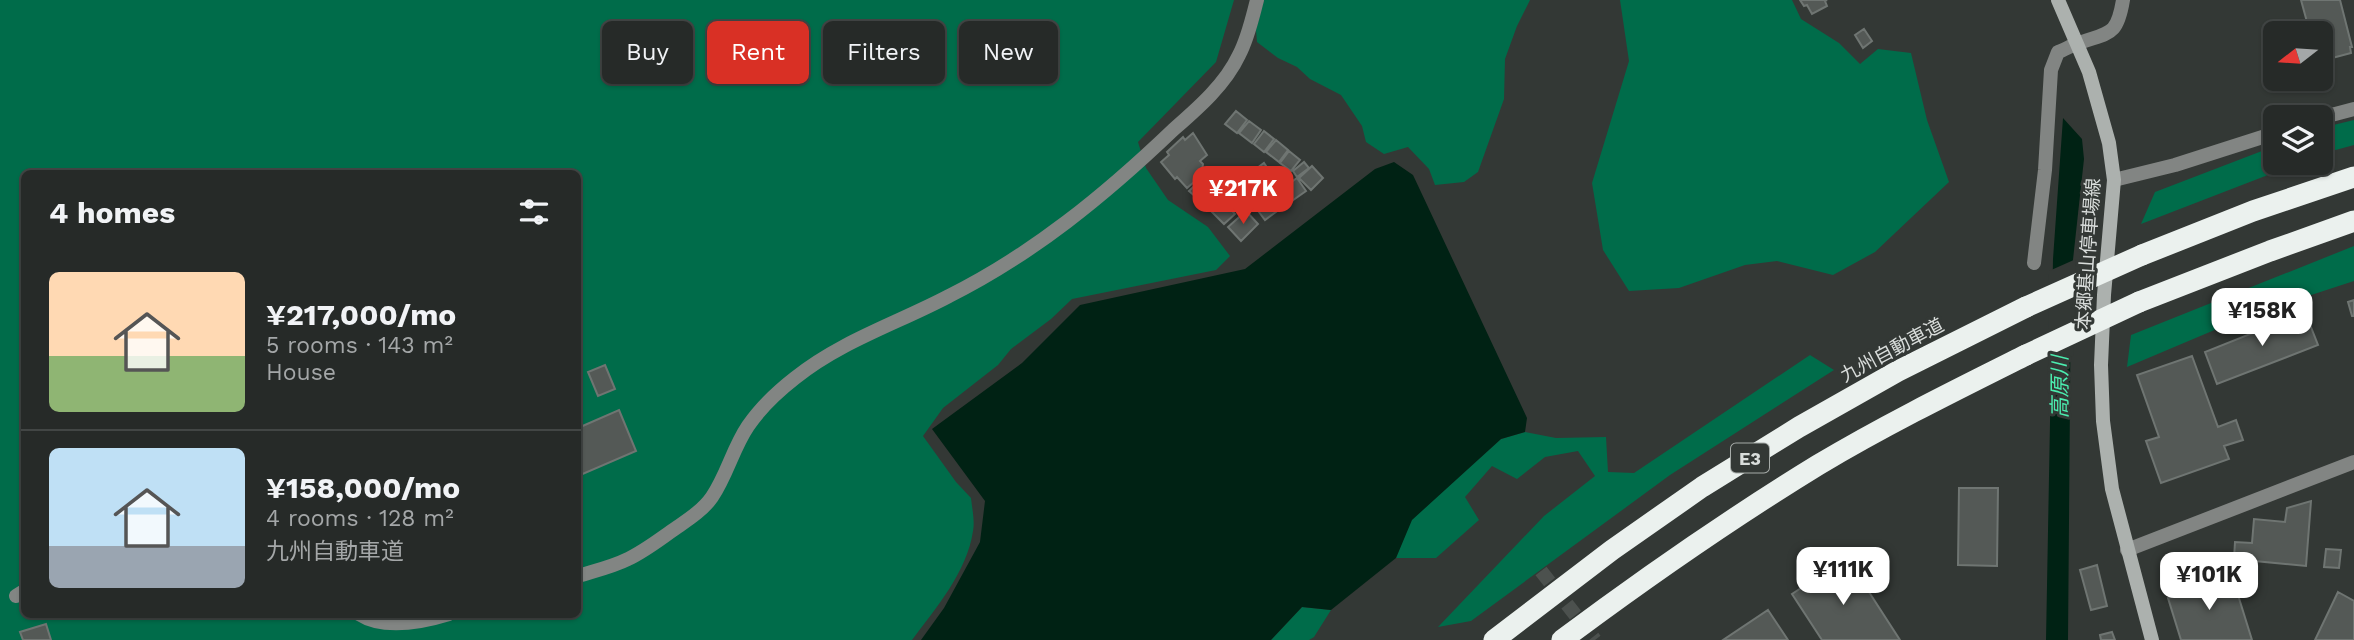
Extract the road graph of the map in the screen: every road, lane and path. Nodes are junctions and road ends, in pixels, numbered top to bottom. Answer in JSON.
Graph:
{"nodes":[{"id":1,"x":1257,"y":0,"type":"edge"},
{"id":2,"x":2058,"y":0,"type":"edge"},
{"id":3,"x":2123,"y":0,"type":"edge"},
{"id":4,"x":2078,"y":43,"type":"junction"},
{"id":5,"x":2354,"y":109,"type":"edge"},
{"id":6,"x":2333,"y":115,"type":"edge"},
{"id":7,"x":2263,"y":137,"type":"edge"},
{"id":8,"x":2354,"y":177,"type":"edge"},
{"id":9,"x":2114,"y":180,"type":"junction"},
{"id":10,"x":2354,"y":221,"type":"edge"},
{"id":11,"x":2034,"y":263,"type":"dead end"},
{"id":12,"x":2354,"y":462,"type":"edge"},
{"id":13,"x":2127,"y":550,"type":"junction"},
{"id":14,"x":581,"y":575,"type":"edge"},
{"id":15,"x":365,"y":618,"type":"edge"},
{"id":16,"x":434,"y":618,"type":"edge"},
{"id":17,"x":1494,"y":640,"type":"edge"},
{"id":18,"x":1562,"y":640,"type":"edge"},
{"id":19,"x":2152,"y":640,"type":"edge"}],
"edges":[{"from":1,"to":14,"type":"street"},
{"from":2,"to":4,"type":"main road","name":"本郷基山停車場線"},
{"from":3,"to":4,"type":"street"},
{"from":4,"to":9,"type":"main road","name":"本郷基山停車場線"},
{"from":4,"to":11,"type":"street"},
{"from":5,"to":6,"type":"street"},
{"from":7,"to":9,"type":"street"},
{"from":8,"to":17,"type":"highway","name":"九州自動車道","number":"E3","bridge":true},
{"from":9,"to":13,"type":"main road","name":"本郷基山停車場線"},
{"from":10,"to":18,"type":"highway","number":"E3","bridge":true},
{"from":12,"to":13,"type":"street"},
{"from":13,"to":19,"type":"main road","name":"本郷基山停車場線"},
{"from":15,"to":16,"type":"street"}]}
